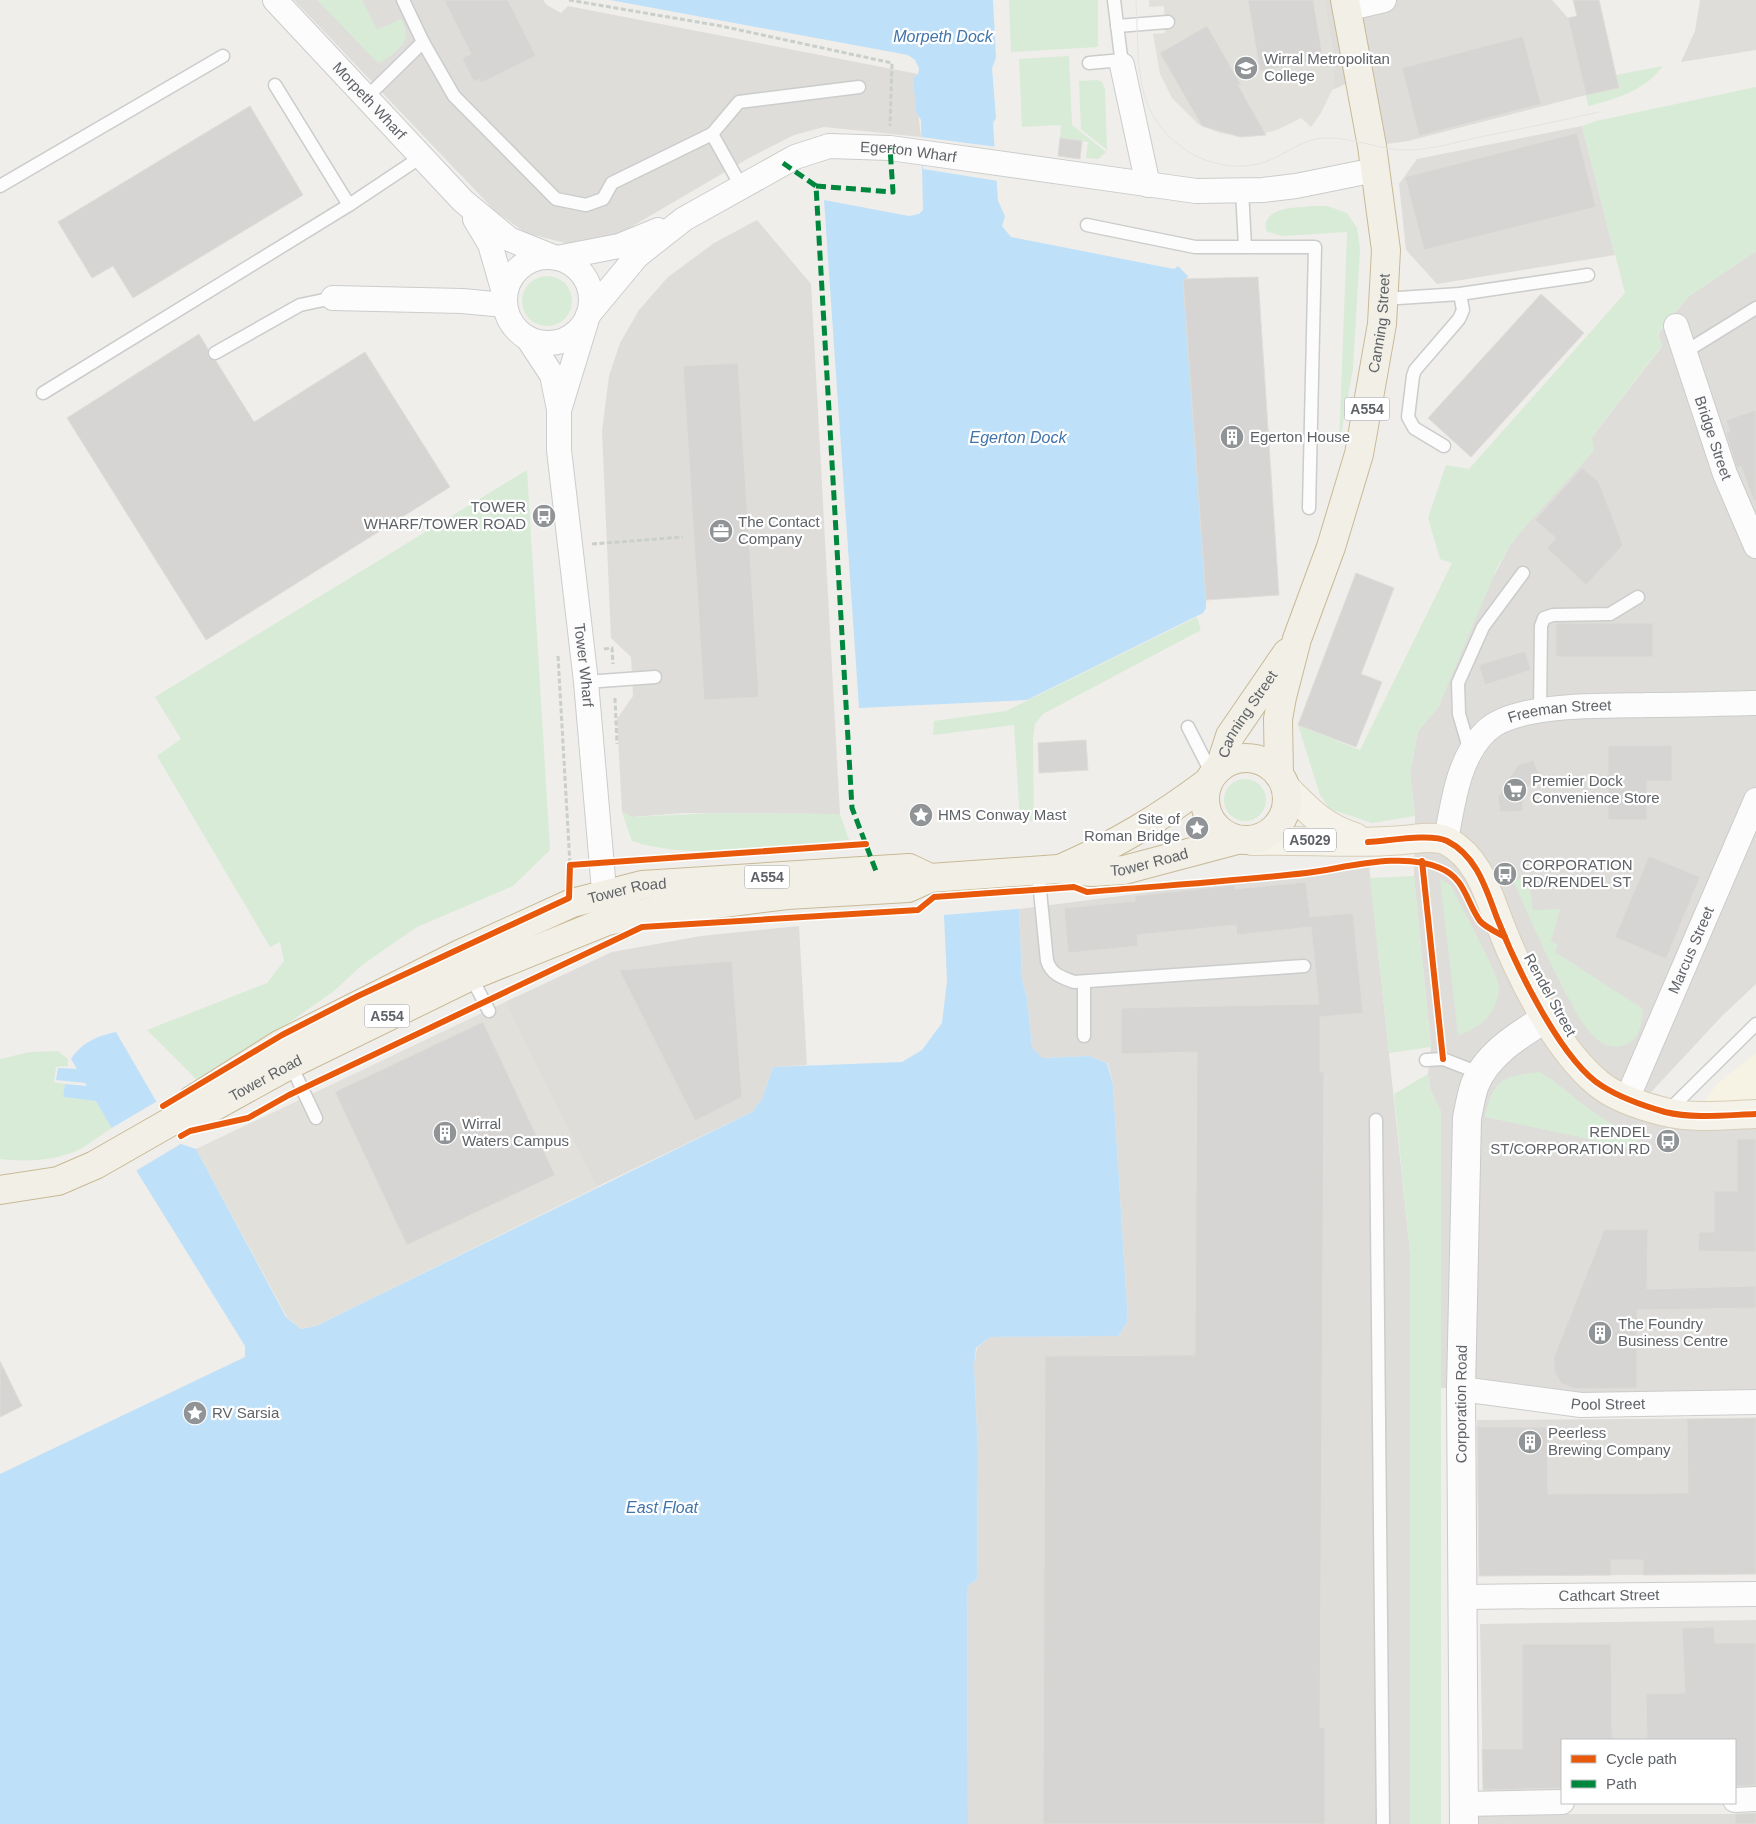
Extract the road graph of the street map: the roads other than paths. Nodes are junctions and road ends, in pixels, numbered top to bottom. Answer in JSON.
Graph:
{"nodes":[{"id":1,"x":275,"y":0,"type":"edge"},
{"id":2,"x":403,"y":0,"type":"edge"},
{"id":3,"x":1114,"y":0,"type":"edge"},
{"id":4,"x":1384,"y":0,"type":"edge"},
{"id":5,"x":1346,"y":4,"type":"edge"},
{"id":6,"x":1168,"y":22,"type":"dead end"},
{"id":7,"x":1117,"y":26,"type":"junction"},
{"id":8,"x":423,"y":42,"type":"junction"},
{"id":9,"x":224,"y":56,"type":"dead end"},
{"id":10,"x":1089,"y":63,"type":"dead end"},
{"id":11,"x":1122,"y":63,"type":"junction"},
{"id":12,"x":275,"y":85,"type":"dead end"},
{"id":13,"x":859,"y":87,"type":"dead end"},
{"id":14,"x":366,"y":98,"type":"junction"},
{"id":15,"x":712,"y":134,"type":"junction"},
{"id":16,"x":421,"y":157,"type":"junction"},
{"id":17,"x":1375,"y":170,"type":"junction"},
{"id":18,"x":1148,"y":185,"type":"junction"},
{"id":19,"x":0,"y":186,"type":"edge"},
{"id":20,"x":741,"y":186,"type":"junction"},
{"id":21,"x":1242,"y":190,"type":"junction"},
{"id":22,"x":463,"y":201,"type":"junction"},
{"id":23,"x":350,"y":206,"type":"junction"},
{"id":24,"x":684,"y":219,"type":"junction"},
{"id":25,"x":1087,"y":225,"type":"dead end"},
{"id":26,"x":1245,"y":247,"type":"junction"},
{"id":27,"x":554,"y":257,"type":"junction"},
{"id":28,"x":1588,"y":275,"type":"dead end"},
{"id":29,"x":1460,"y":294,"type":"junction"},
{"id":30,"x":333,"y":298,"type":"joint"},
{"id":31,"x":1384,"y":299,"type":"junction"},
{"id":32,"x":505,"y":301,"type":"junction"},
{"id":33,"x":1756,"y":308,"type":"edge"},
{"id":34,"x":587,"y":318,"type":"junction"},
{"id":35,"x":1676,"y":326,"type":"dead end"},
{"id":36,"x":529,"y":340,"type":"junction"},
{"id":37,"x":1685,"y":352,"type":"junction"},
{"id":38,"x":215,"y":353,"type":"dead end"},
{"id":39,"x":44,"y":393,"type":"dead end"},
{"id":40,"x":559,"y":409,"type":"junction"},
{"id":41,"x":1444,"y":446,"type":"dead end"},
{"id":42,"x":1309,"y":508,"type":"dead end"},
{"id":43,"x":1756,"y":546,"type":"edge"},
{"id":44,"x":1523,"y":573,"type":"dead end"},
{"id":45,"x":1638,"y":596,"type":"dead end"},
{"id":46,"x":1297,"y":639,"type":"junction"},
{"id":47,"x":655,"y":677,"type":"dead end"},
{"id":48,"x":586,"y":682,"type":"junction"},
{"id":49,"x":1756,"y":703,"type":"edge"},
{"id":50,"x":1540,"y":712,"type":"junction"},
{"id":51,"x":1188,"y":727,"type":"dead end"},
{"id":52,"x":1470,"y":751,"type":"junction"},
{"id":53,"x":1213,"y":774,"type":"junction"},
{"id":54,"x":1283,"y":781,"type":"junction"},
{"id":55,"x":1756,"y":800,"type":"edge"},
{"id":56,"x":1244,"y":840,"type":"junction"},
{"id":57,"x":1446,"y":840,"type":"junction"},
{"id":58,"x":1368,"y":842,"type":"junction"},
{"id":59,"x":1048,"y":870,"type":"junction"},
{"id":60,"x":930,"y":878,"type":"junction"},
{"id":61,"x":603,"y":894,"type":"junction"},
{"id":62,"x":607,"y":921,"type":"junction"},
{"id":63,"x":465,"y":965,"type":"junction"},
{"id":64,"x":1304,"y":966,"type":"dead end"},
{"id":65,"x":1084,"y":982,"type":"junction"},
{"id":66,"x":489,"y":1010,"type":"dead end"},
{"id":67,"x":1546,"y":1018,"type":"junction"},
{"id":68,"x":1756,"y":1024,"type":"edge"},
{"id":69,"x":1084,"y":1036,"type":"dead end"},
{"id":70,"x":285,"y":1055,"type":"junction"},
{"id":71,"x":1426,"y":1060,"type":"dead end"},
{"id":72,"x":1482,"y":1074,"type":"junction"},
{"id":73,"x":1627,"y":1099,"type":"junction"},
{"id":74,"x":1666,"y":1112,"type":"junction"},
{"id":75,"x":1756,"y":1114,"type":"edge"},
{"id":76,"x":316,"y":1118,"type":"dead end"},
{"id":77,"x":1376,"y":1120,"type":"dead end"},
{"id":78,"x":2,"y":1188,"type":"edge"},
{"id":79,"x":1461,"y":1390,"type":"junction"},
{"id":80,"x":1756,"y":1402,"type":"edge"},
{"id":81,"x":1756,"y":1594,"type":"edge"},
{"id":82,"x":1463,"y":1597,"type":"junction"},
{"id":83,"x":1736,"y":1800,"type":"edge"},
{"id":84,"x":1756,"y":1800,"type":"edge"},
{"id":85,"x":1561,"y":1802,"type":"edge"},
{"id":86,"x":1464,"y":1814,"type":"edge"},
{"id":87,"x":1383,"y":1824,"type":"edge"}],
"edges":[{"from":1,"to":14,"type":"street","name":"Morpeth Wharf"},
{"from":2,"to":8,"type":"lane"},
{"from":3,"to":7,"type":"lane"},
{"from":4,"to":5,"type":"street"},
{"from":5,"to":17,"type":"highway","name":"Canning Street","number":"A554"},
{"from":6,"to":7,"type":"lane"},
{"from":7,"to":11,"type":"lane"},
{"from":8,"to":14,"type":"lane"},
{"from":8,"to":15,"type":"lane"},
{"from":9,"to":19,"type":"lane"},
{"from":10,"to":11,"type":"lane"},
{"from":11,"to":18,"type":"street"},
{"from":12,"to":23,"type":"lane"},
{"from":13,"to":15,"type":"lane"},
{"from":14,"to":16,"type":"street","name":"Morpeth Wharf"},
{"from":15,"to":20,"type":"lane"},
{"from":16,"to":22,"type":"street","name":"Morpeth Wharf"},
{"from":16,"to":23,"type":"lane"},
{"from":17,"to":21,"type":"street","name":"Egerton Wharf"},
{"from":17,"to":31,"type":"highway","name":"Canning Street","number":"A554"},
{"from":18,"to":20,"type":"street","name":"Egerton Wharf"},
{"from":18,"to":21,"type":"street","name":"Egerton Wharf"},
{"from":20,"to":24,"type":"street","name":"Egerton Wharf"},
{"from":21,"to":26,"type":"lane"},
{"from":22,"to":27,"type":"street","name":"Morpeth Wharf"},
{"from":22,"to":32,"type":"street","name":"Morpeth Wharf"},
{"from":23,"to":39,"type":"lane"},
{"from":24,"to":27,"type":"street","name":"Egerton Wharf"},
{"from":24,"to":34,"type":"street","name":"Egerton Wharf"},
{"from":25,"to":26,"type":"lane"},
{"from":26,"to":42,"type":"lane"},
{"from":27,"to":32,"type":"street"},
{"from":27,"to":34,"type":"street"},
{"from":28,"to":29,"type":"lane"},
{"from":29,"to":31,"type":"lane"},
{"from":29,"to":41,"type":"lane"},
{"from":30,"to":32,"type":"street"},
{"from":30,"to":38,"type":"lane"},
{"from":31,"to":46,"type":"highway","name":"Canning Street","number":"A554"},
{"from":32,"to":36,"type":"street"},
{"from":33,"to":37,"type":"lane"},
{"from":34,"to":36,"type":"street"},
{"from":34,"to":40,"type":"street","name":"Tower Wharf"},
{"from":35,"to":37,"type":"street","name":"Bridge Street"},
{"from":36,"to":40,"type":"street","name":"Tower Wharf"},
{"from":37,"to":43,"type":"street","name":"Bridge Street"},
{"from":40,"to":48,"type":"street","name":"Tower Wharf"},
{"from":44,"to":52,"type":"lane"},
{"from":45,"to":50,"type":"lane"},
{"from":46,"to":53,"type":"highway","name":"Canning Street","number":"A554"},
{"from":46,"to":54,"type":"highway","name":"Canning Street","number":"A554"},
{"from":47,"to":48,"type":"lane"},
{"from":48,"to":61,"type":"street","name":"Tower Wharf"},
{"from":49,"to":50,"type":"street","name":"Freeman Street"},
{"from":50,"to":52,"type":"street","name":"Freeman Street"},
{"from":51,"to":53,"type":"lane"},
{"from":52,"to":57,"type":"street","name":"Freeman Street"},
{"from":53,"to":54,"type":"highway","number":"A554"},
{"from":53,"to":56,"type":"highway","number":"A554"},
{"from":53,"to":59,"type":"highway","name":"Tower Road","number":"A554"},
{"from":54,"to":56,"type":"highway","number":"A554"},
{"from":54,"to":58,"type":"main road","number":"A5029"},
{"from":55,"to":73,"type":"street","name":"Marcus Street"},
{"from":56,"to":58,"type":"main road","number":"A5029"},
{"from":56,"to":59,"type":"highway","name":"Tower Road","number":"A554"},
{"from":57,"to":58,"type":"main road","number":"A5029"},
{"from":57,"to":67,"type":"main road","name":"Rendel Street"},
{"from":59,"to":60,"type":"highway","name":"Tower Road","number":"A554"},
{"from":59,"to":65,"type":"lane"},
{"from":60,"to":61,"type":"highway","name":"Tower Road","number":"A554"},
{"from":60,"to":62,"type":"highway","name":"Tower Road","number":"A554"},
{"from":61,"to":62,"type":"street","name":"Tower Wharf"},
{"from":61,"to":63,"type":"highway","name":"Tower Road","number":"A554"},
{"from":62,"to":63,"type":"highway","name":"Tower Road","number":"A554"},
{"from":63,"to":66,"type":"lane"},
{"from":63,"to":70,"type":"highway","name":"Tower Road","number":"A554"},
{"from":64,"to":65,"type":"lane"},
{"from":65,"to":69,"type":"lane"},
{"from":67,"to":72,"type":"main road","name":"Corporation Road"},
{"from":67,"to":73,"type":"main road","name":"Rendel Street"},
{"from":68,"to":74,"type":"lane"},
{"from":70,"to":76,"type":"lane"},
{"from":70,"to":78,"type":"highway","name":"Tower Road","number":"A554"},
{"from":71,"to":72,"type":"lane"},
{"from":72,"to":79,"type":"main road","name":"Corporation Road"},
{"from":73,"to":74,"type":"main road","name":"Rendel Street"},
{"from":74,"to":75,"type":"main road","name":"Rendel Street"},
{"from":77,"to":87,"type":"lane"},
{"from":79,"to":80,"type":"street","name":"Pool Street"},
{"from":79,"to":82,"type":"main road","name":"Corporation Road"},
{"from":81,"to":82,"type":"street","name":"Cathcart Street"},
{"from":82,"to":86,"type":"main road","name":"Corporation Road"},
{"from":83,"to":84,"type":"street"},
{"from":85,"to":86,"type":"street"}]}
